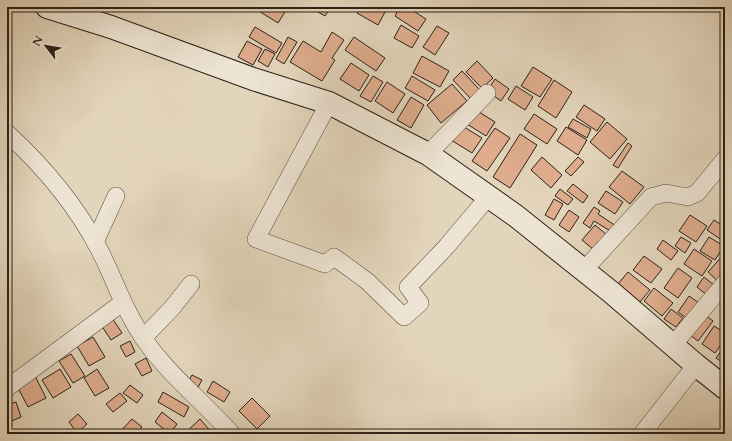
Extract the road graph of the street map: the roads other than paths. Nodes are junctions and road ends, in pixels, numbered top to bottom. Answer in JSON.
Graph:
{"nodes":[{"id":1,"x":47,"y":7,"type":"edge"},
{"id":2,"x":486,"y":93,"type":"dead end"},
{"id":3,"x":329,"y":103,"type":"junction"},
{"id":4,"x":7,"y":133,"type":"edge"},
{"id":5,"x":428,"y":154,"type":"junction"},
{"id":6,"x":725,"y":159,"type":"edge"},
{"id":7,"x":116,"y":196,"type":"dead end"},
{"id":8,"x":488,"y":196,"type":"junction"},
{"id":9,"x":95,"y":242,"type":"junction"},
{"id":10,"x":584,"y":270,"type":"junction"},
{"id":11,"x":725,"y":283,"type":"edge"},
{"id":12,"x":191,"y":284,"type":"dead end"},
{"id":13,"x":122,"y":303,"type":"junction"},
{"id":14,"x":143,"y":338,"type":"junction"},
{"id":15,"x":673,"y":345,"type":"junction"},
{"id":16,"x":696,"y":365,"type":"junction"},
{"id":17,"x":7,"y":388,"type":"edge"},
{"id":18,"x":725,"y":388,"type":"edge"},
{"id":19,"x":232,"y":434,"type":"edge"},
{"id":20,"x":642,"y":434,"type":"edge"}],
"edges":[{"from":1,"to":3,"type":"street"},
{"from":2,"to":5,"type":"street"},
{"from":3,"to":5,"type":"street"},
{"from":3,"to":8,"type":"street"},
{"from":4,"to":9,"type":"street"},
{"from":5,"to":8,"type":"street"},
{"from":6,"to":10,"type":"street"},
{"from":7,"to":9,"type":"street"},
{"from":8,"to":10,"type":"street"},
{"from":9,"to":13,"type":"street"},
{"from":10,"to":15,"type":"street"},
{"from":11,"to":15,"type":"street"},
{"from":12,"to":14,"type":"street"},
{"from":13,"to":14,"type":"street"},
{"from":13,"to":17,"type":"street"},
{"from":14,"to":19,"type":"street"},
{"from":15,"to":16,"type":"street"},
{"from":16,"to":18,"type":"street"},
{"from":16,"to":20,"type":"street"}]}
